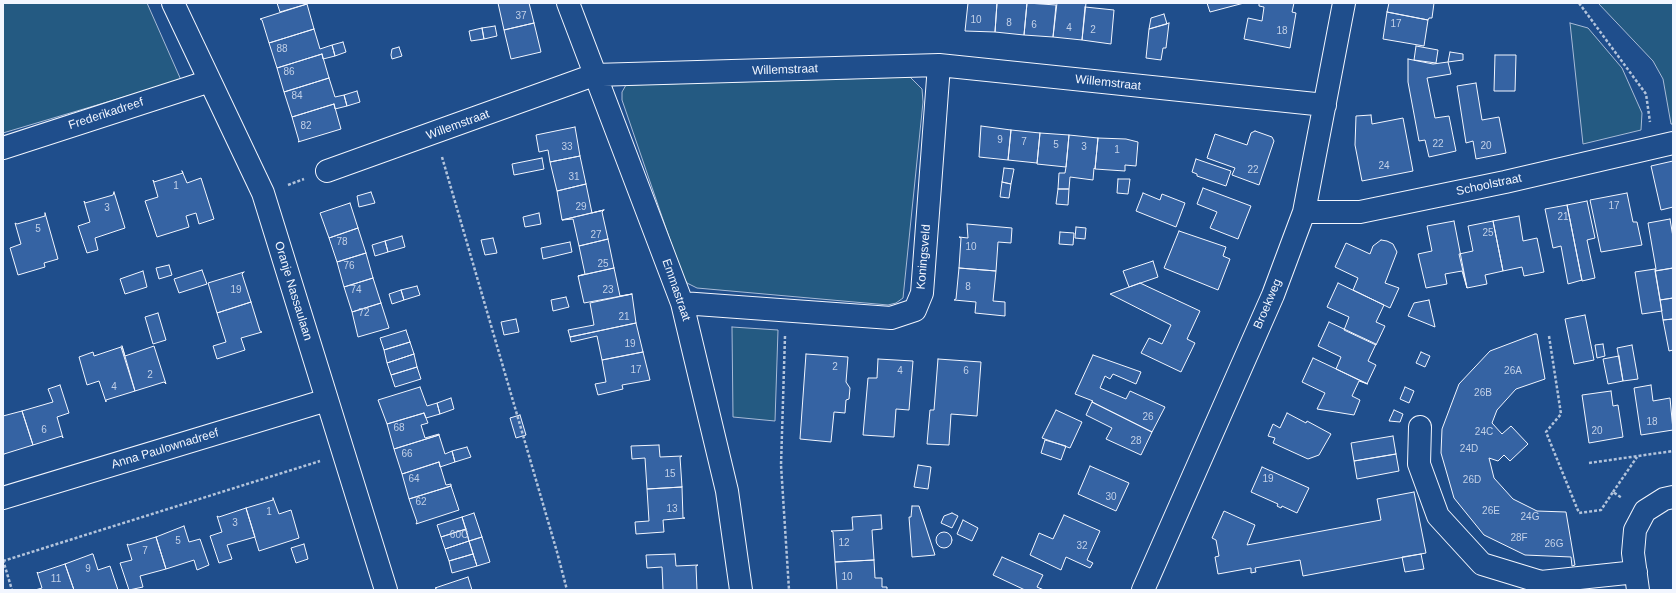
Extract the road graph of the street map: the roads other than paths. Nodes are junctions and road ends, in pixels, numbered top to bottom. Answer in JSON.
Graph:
{"nodes":[{"id":1,"x":173,"y":3,"type":"edge"},
{"id":2,"x":568,"y":3,"type":"edge"},
{"id":3,"x":1344,"y":3,"type":"edge"},
{"id":4,"x":939,"y":65,"type":"junction"},
{"id":5,"x":594,"y":75,"type":"junction"},
{"id":6,"x":210,"y":81,"type":"junction"},
{"id":7,"x":1325,"y":105,"type":"junction"},
{"id":8,"x":1663,"y":146,"type":"edge"},
{"id":9,"x":3,"y":148,"type":"edge"},
{"id":10,"x":327,"y":171,"type":"road end"},
{"id":11,"x":1304,"y":212,"type":"junction"},
{"id":12,"x":682,"y":303,"type":"junction"},
{"id":13,"x":327,"y":400,"type":"junction"},
{"id":14,"x":1420,"y":427,"type":"dead end"},
{"id":15,"x":1673,"y":497,"type":"edge"},
{"id":16,"x":3,"y":498,"type":"edge"},
{"id":17,"x":1637,"y":581,"type":"edge"},
{"id":18,"x":386,"y":590,"type":"edge"},
{"id":19,"x":741,"y":590,"type":"edge"},
{"id":20,"x":1143,"y":590,"type":"edge"}],
"edges":[{"from":1,"to":6,"type":"street","name":"Oranje Nassaulaan"},
{"from":2,"to":5,"type":"street","name":"Emmastraat"},
{"from":3,"to":7,"type":"street","name":"Broekweg"},
{"from":4,"to":5,"type":"street","name":"Willemstraat"},
{"from":4,"to":7,"type":"street","name":"Willemstraat"},
{"from":4,"to":12,"type":"street","name":"Koningsveld"},
{"from":5,"to":10,"type":"street","name":"Willemstraat"},
{"from":5,"to":12,"type":"street","name":"Emmastraat"},
{"from":6,"to":9,"type":"street","name":"Frederikadreef"},
{"from":6,"to":13,"type":"street","name":"Oranje Nassaulaan"},
{"from":7,"to":11,"type":"street","name":"Broekweg"},
{"from":8,"to":11,"type":"street","name":"Schoolstraat"},
{"from":11,"to":20,"type":"street","name":"Broekweg"},
{"from":12,"to":19,"type":"street","name":"Emmastraat"},
{"from":13,"to":16,"type":"street","name":"Anna Paulownadreef"},
{"from":13,"to":18,"type":"street","name":"Oranje Nassaulaan"},
{"from":14,"to":17,"type":"street"},
{"from":15,"to":17,"type":"street"}]}
